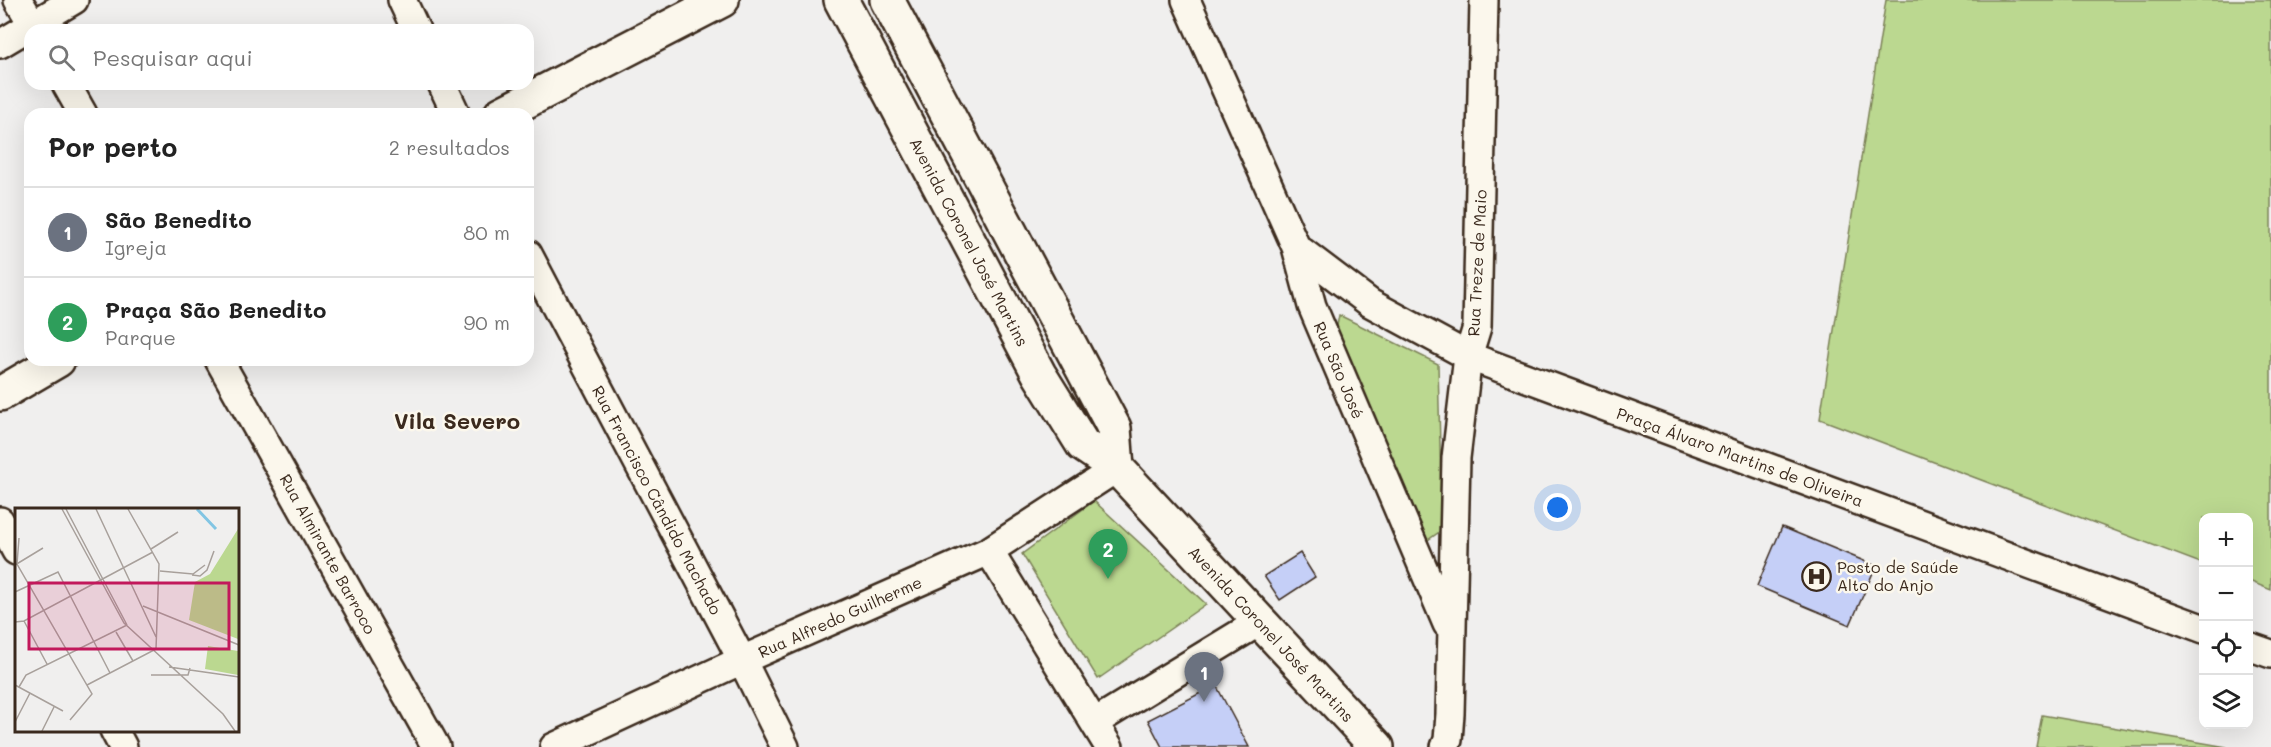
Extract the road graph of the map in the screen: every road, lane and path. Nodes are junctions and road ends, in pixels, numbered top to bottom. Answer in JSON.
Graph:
{"nodes":[{"id":1,"x":18,"y":0,"type":"edge"},
{"id":2,"x":74,"y":0,"type":"edge"},
{"id":3,"x":402,"y":0,"type":"edge"},
{"id":4,"x":722,"y":0,"type":"edge"},
{"id":5,"x":841,"y":0,"type":"edge"},
{"id":6,"x":887,"y":0,"type":"edge"},
{"id":7,"x":1186,"y":0,"type":"edge"},
{"id":8,"x":1484,"y":0,"type":"edge"},
{"id":9,"x":32,"y":24,"type":"edge"},
{"id":10,"x":38,"y":24,"type":"edge"},
{"id":11,"x":414,"y":24,"type":"edge"},
{"id":12,"x":24,"y":32,"type":"edge"},
{"id":13,"x":0,"y":44,"type":"edge"},
{"id":14,"x":69,"y":90,"type":"edge"},
{"id":15,"x":445,"y":90,"type":"edge"},
{"id":16,"x":80,"y":108,"type":"edge"},
{"id":17,"x":453,"y":108,"type":"edge"},
{"id":18,"x":513,"y":108,"type":"edge"},
{"id":19,"x":1296,"y":247,"type":"junction"},
{"id":20,"x":534,"y":265,"type":"edge"},
{"id":21,"x":1468,"y":356,"type":"junction"},
{"id":22,"x":48,"y":366,"type":"edge"},
{"id":23,"x":222,"y":366,"type":"edge"},
{"id":24,"x":0,"y":394,"type":"edge"},
{"id":25,"x":1117,"y":468,"type":"junction"},
{"id":26,"x":0,"y":521,"type":"edge"},
{"id":27,"x":15,"y":549,"type":"edge"},
{"id":28,"x":989,"y":551,"type":"junction"},
{"id":29,"x":1259,"y":622,"type":"junction"},
{"id":30,"x":2199,"y":627,"type":"edge"},
{"id":31,"x":1451,"y":633,"type":"junction"},
{"id":32,"x":2253,"y":648,"type":"edge"},
{"id":33,"x":2271,"y":654,"type":"edge"},
{"id":34,"x":742,"y":660,"type":"junction"},
{"id":35,"x":1095,"y":722,"type":"junction"},
{"id":36,"x":115,"y":732,"type":"edge"},
{"id":37,"x":123,"y":747,"type":"edge"},
{"id":38,"x":436,"y":747,"type":"edge"},
{"id":39,"x":554,"y":747,"type":"edge"},
{"id":40,"x":785,"y":747,"type":"edge"},
{"id":41,"x":1109,"y":747,"type":"edge"},
{"id":42,"x":1377,"y":747,"type":"edge"},
{"id":43,"x":1445,"y":747,"type":"edge"}],
"edges":[{"from":1,"to":9,"type":"street"},
{"from":2,"to":10,"type":"street"},
{"from":3,"to":11,"type":"street"},
{"from":4,"to":18,"type":"street"},
{"from":5,"to":25,"type":"street","name":"Avenida Coronel José Martins"},
{"from":6,"to":25,"type":"street"},
{"from":7,"to":19,"type":"street","name":"Rua São José"},
{"from":8,"to":21,"type":"street","name":"Rua Treze de Maio"},
{"from":12,"to":13,"type":"street"},
{"from":14,"to":16,"type":"street"},
{"from":15,"to":17,"type":"street"},
{"from":19,"to":21,"type":"street","name":"Praça Álvaro Martins de Oliveira"},
{"from":19,"to":31,"type":"street","name":"Rua São José"},
{"from":20,"to":34,"type":"street","name":"Rua Francisco Cândido Machado"},
{"from":21,"to":30,"type":"street","name":"Praça Álvaro Martins de Oliveira"},
{"from":21,"to":31,"type":"street","name":"Rua Treze de Maio"},
{"from":22,"to":24,"type":"street"},
{"from":23,"to":38,"type":"street","name":"Rua Almirante Barroco"},
{"from":25,"to":28,"type":"street","name":"Rua Alfredo Guilherme"},
{"from":25,"to":29,"type":"street","name":"Avenida Coronel José Martins"},
{"from":26,"to":27,"type":"street"},
{"from":28,"to":34,"type":"street","name":"Rua Alfredo Guilherme"},
{"from":28,"to":35,"type":"street"},
{"from":29,"to":35,"type":"street"},
{"from":29,"to":42,"type":"street","name":"Avenida Coronel José Martins"},
{"from":31,"to":43,"type":"street","name":"Rua São José"},
{"from":32,"to":33,"type":"street"},
{"from":34,"to":39,"type":"street","name":"Rua Alfredo Guilherme"},
{"from":34,"to":40,"type":"street","name":"Rua Francisco Cândido Machado"},
{"from":35,"to":41,"type":"street"},
{"from":36,"to":37,"type":"street"}]}
